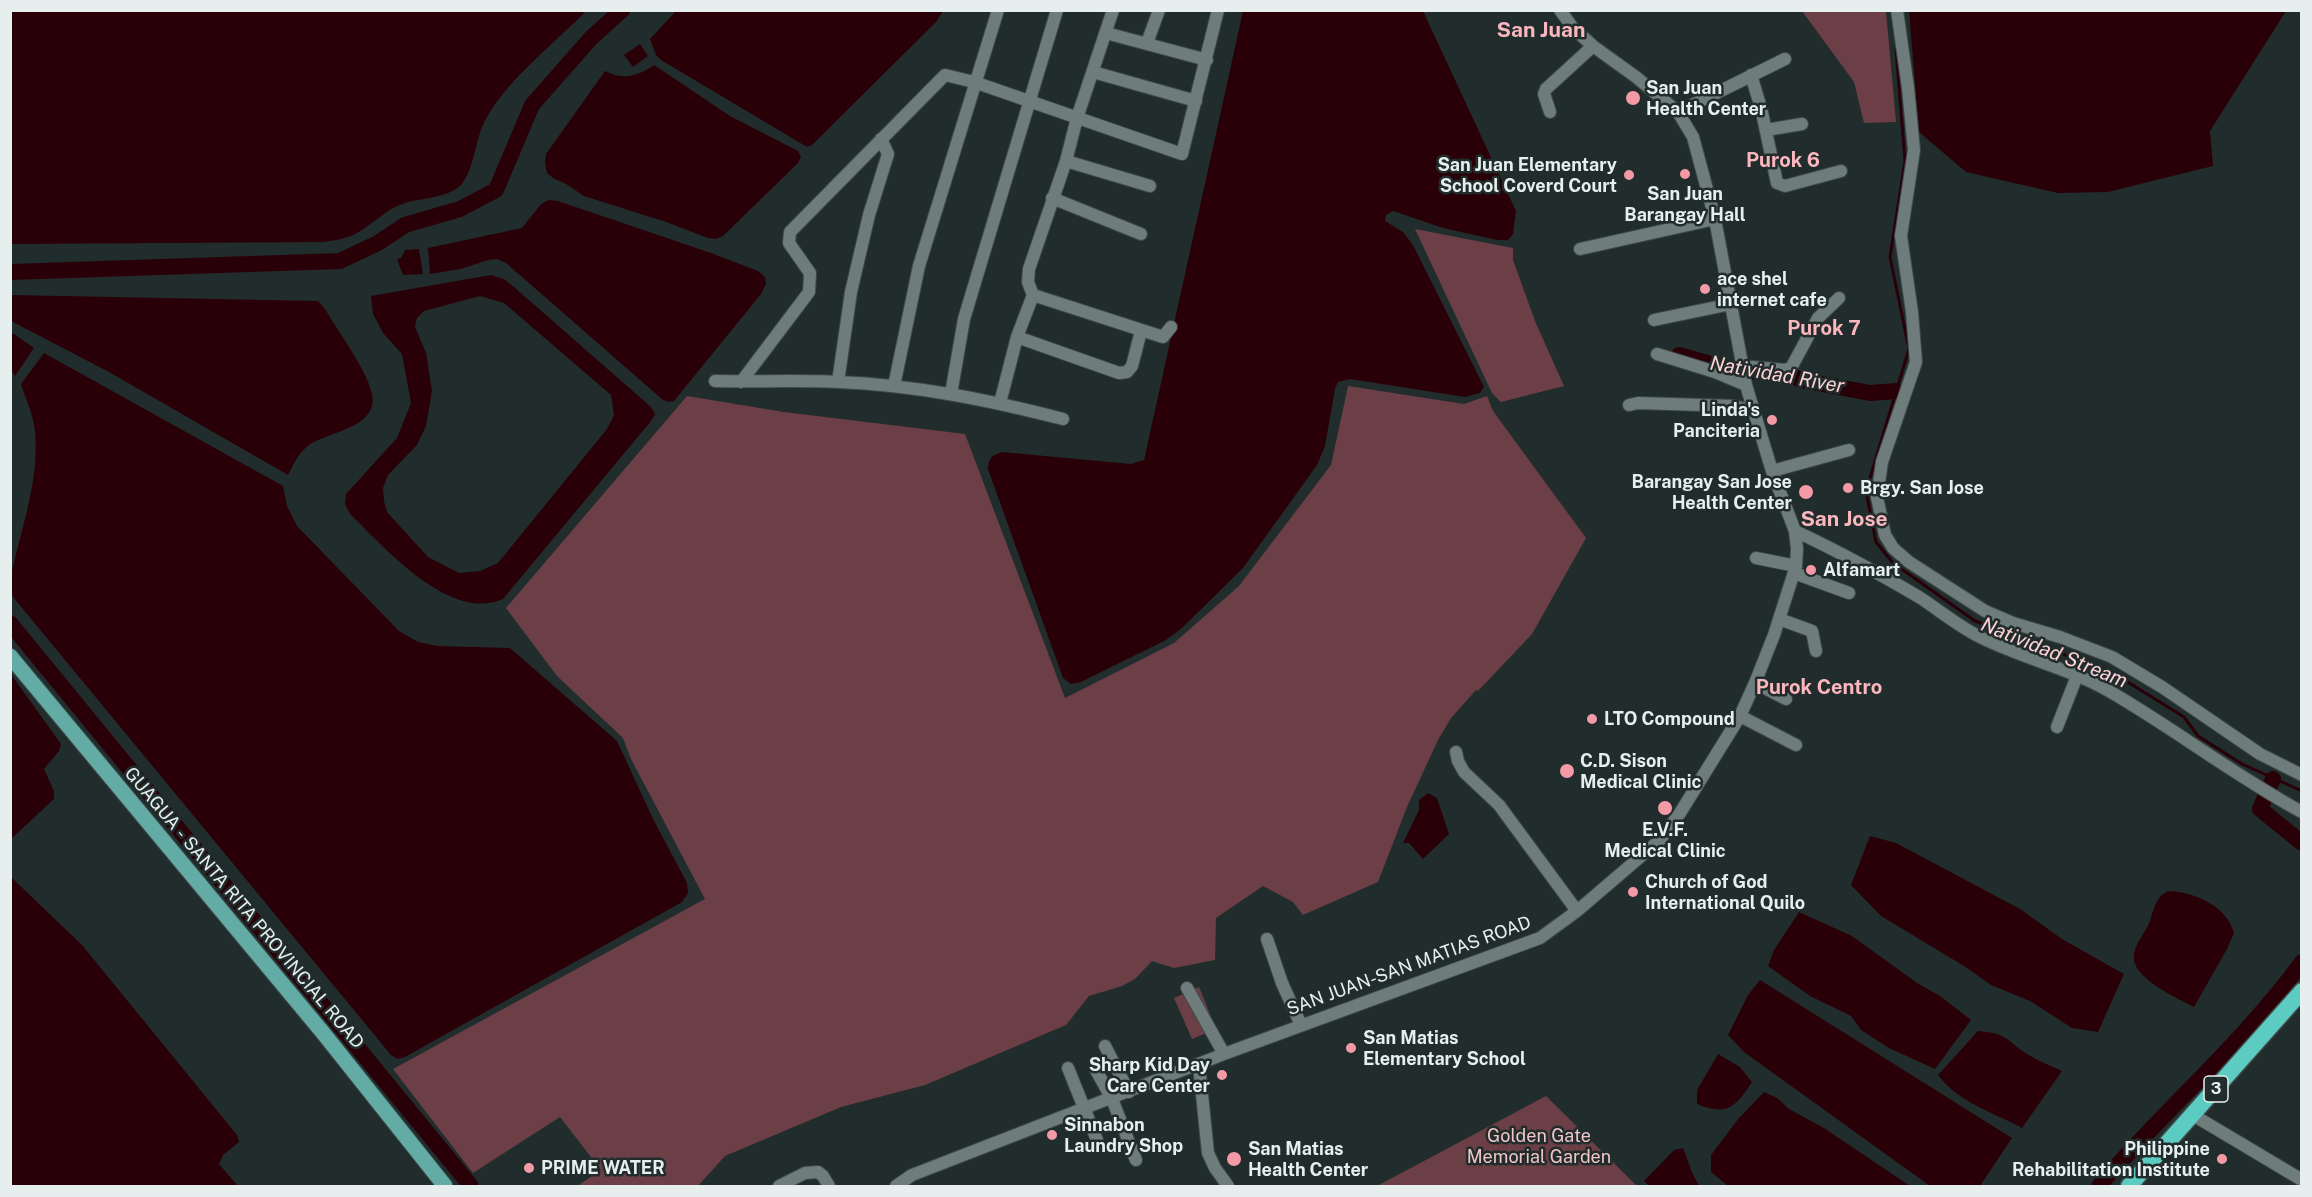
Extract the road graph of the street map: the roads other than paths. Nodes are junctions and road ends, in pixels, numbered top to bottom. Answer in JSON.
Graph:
{"nodes":[{"id":1,"x":998,"y":10,"type":"edge"},
{"id":2,"x":1058,"y":10,"type":"edge"},
{"id":3,"x":1113,"y":10,"type":"edge"},
{"id":4,"x":1159,"y":10,"type":"edge"},
{"id":5,"x":1218,"y":10,"type":"edge"},
{"id":6,"x":1560,"y":10,"type":"edge"},
{"id":7,"x":1897,"y":10,"type":"edge"},
{"id":8,"x":1106,"y":33,"type":"junction"},
{"id":9,"x":1147,"y":43,"type":"junction"},
{"id":10,"x":1593,"y":46,"type":"junction"},
{"id":11,"x":1785,"y":59,"type":"dead end"},
{"id":12,"x":1207,"y":60,"type":"junction"},
{"id":13,"x":1093,"y":72,"type":"junction"},
{"id":14,"x":1751,"y":75,"type":"junction"},
{"id":15,"x":974,"y":82,"type":"junction"},
{"id":16,"x":1030,"y":100,"type":"junction"},
{"id":17,"x":1196,"y":101,"type":"junction"},
{"id":18,"x":1550,"y":112,"type":"dead end"},
{"id":19,"x":1678,"y":112,"type":"junction"},
{"id":20,"x":1077,"y":118,"type":"junction"},
{"id":21,"x":1802,"y":124,"type":"dead end"},
{"id":22,"x":1766,"y":130,"type":"junction"},
{"id":23,"x":881,"y":139,"type":"junction"},
{"id":24,"x":1066,"y":161,"type":"junction"},
{"id":25,"x":1841,"y":171,"type":"dead end"},
{"id":26,"x":1150,"y":186,"type":"dead end"},
{"id":27,"x":1052,"y":198,"type":"junction"},
{"id":28,"x":1715,"y":219,"type":"junction"},
{"id":29,"x":1141,"y":234,"type":"dead end"},
{"id":30,"x":1580,"y":249,"type":"dead end"},
{"id":31,"x":1033,"y":295,"type":"junction"},
{"id":32,"x":1839,"y":298,"type":"dead end"},
{"id":33,"x":1731,"y":304,"type":"junction"},
{"id":34,"x":1654,"y":320,"type":"dead end"},
{"id":35,"x":1172,"y":327,"type":"dead end"},
{"id":36,"x":1141,"y":331,"type":"junction"},
{"id":37,"x":1017,"y":337,"type":"junction"},
{"id":38,"x":1657,"y":354,"type":"dead end"},
{"id":39,"x":1744,"y":375,"type":"junction"},
{"id":40,"x":715,"y":381,"type":"dead end"},
{"id":41,"x":741,"y":382,"type":"junction"},
{"id":42,"x":838,"y":382,"type":"junction"},
{"id":43,"x":894,"y":386,"type":"junction"},
{"id":44,"x":951,"y":394,"type":"junction"},
{"id":45,"x":1000,"y":403,"type":"junction"},
{"id":46,"x":1629,"y":405,"type":"dead end"},
{"id":47,"x":1753,"y":411,"type":"junction"},
{"id":48,"x":1063,"y":419,"type":"dead end"},
{"id":49,"x":1849,"y":450,"type":"dead end"},
{"id":50,"x":1772,"y":471,"type":"junction"},
{"id":51,"x":1795,"y":531,"type":"junction"},
{"id":52,"x":1756,"y":558,"type":"dead end"},
{"id":53,"x":1795,"y":570,"type":"junction"},
{"id":54,"x":1849,"y":593,"type":"dead end"},
{"id":55,"x":1779,"y":619,"type":"junction"},
{"id":56,"x":1816,"y":651,"type":"dead end"},
{"id":57,"x":10,"y":656,"type":"edge"},
{"id":58,"x":2077,"y":676,"type":"junction"},
{"id":59,"x":1755,"y":683,"type":"junction"},
{"id":60,"x":1786,"y":699,"type":"dead end"},
{"id":61,"x":1740,"y":716,"type":"junction"},
{"id":62,"x":2057,"y":727,"type":"dead end"},
{"id":63,"x":1796,"y":745,"type":"dead end"},
{"id":64,"x":1456,"y":752,"type":"dead end"},
{"id":65,"x":2301,"y":775,"type":"edge"},
{"id":66,"x":2301,"y":812,"type":"edge"},
{"id":67,"x":1577,"y":911,"type":"junction"},
{"id":68,"x":1267,"y":939,"type":"dead end"},
{"id":69,"x":1187,"y":988,"type":"dead end"},
{"id":70,"x":2301,"y":991,"type":"edge"},
{"id":71,"x":1300,"y":1025,"type":"junction"},
{"id":72,"x":1106,"y":1046,"type":"dead end"},
{"id":73,"x":1224,"y":1054,"type":"junction"},
{"id":74,"x":1199,"y":1065,"type":"junction"},
{"id":75,"x":1068,"y":1068,"type":"dead end"},
{"id":76,"x":1096,"y":1070,"type":"dead end"},
{"id":77,"x":1129,"y":1092,"type":"junction"},
{"id":78,"x":1112,"y":1099,"type":"junction"},
{"id":79,"x":1084,"y":1109,"type":"junction"},
{"id":80,"x":2193,"y":1115,"type":"junction"},
{"id":81,"x":1097,"y":1140,"type":"dead end"},
{"id":82,"x":1136,"y":1160,"type":"dead end"},
{"id":83,"x":2301,"y":1180,"type":"edge"},
{"id":84,"x":445,"y":1186,"type":"edge"},
{"id":85,"x":779,"y":1186,"type":"edge"},
{"id":86,"x":829,"y":1186,"type":"edge"},
{"id":87,"x":896,"y":1186,"type":"edge"},
{"id":88,"x":1228,"y":1186,"type":"edge"},
{"id":89,"x":2129,"y":1186,"type":"edge"}],
"edges":[{"from":1,"to":15,"type":"street"},
{"from":2,"to":16,"type":"street"},
{"from":3,"to":8,"type":"street"},
{"from":4,"to":9,"type":"street"},
{"from":5,"to":12,"type":"street"},
{"from":6,"to":10,"type":"street","name":"SAN JUAN-SAN MATIAS ROAD"},
{"from":7,"to":65,"type":"street"},
{"from":8,"to":9,"type":"street"},
{"from":8,"to":13,"type":"street"},
{"from":9,"to":12,"type":"street"},
{"from":10,"to":18,"type":"street"},
{"from":10,"to":19,"type":"street","name":"SAN JUAN-SAN MATIAS ROAD"},
{"from":11,"to":14,"type":"street"},
{"from":12,"to":17,"type":"street"},
{"from":13,"to":17,"type":"street"},
{"from":13,"to":20,"type":"street"},
{"from":14,"to":19,"type":"street"},
{"from":14,"to":22,"type":"street"},
{"from":15,"to":16,"type":"street"},
{"from":15,"to":23,"type":"street"},
{"from":15,"to":43,"type":"street"},
{"from":16,"to":20,"type":"street"},
{"from":16,"to":44,"type":"street"},
{"from":17,"to":20,"type":"street"},
{"from":19,"to":28,"type":"street","name":"SAN JUAN-SAN MATIAS ROAD"},
{"from":20,"to":24,"type":"street"},
{"from":21,"to":22,"type":"street"},
{"from":22,"to":25,"type":"street"},
{"from":23,"to":41,"type":"street"},
{"from":23,"to":42,"type":"street"},
{"from":24,"to":26,"type":"street"},
{"from":24,"to":27,"type":"street"},
{"from":27,"to":29,"type":"street"},
{"from":27,"to":31,"type":"street"},
{"from":28,"to":30,"type":"street"},
{"from":28,"to":33,"type":"street","name":"SAN JUAN-SAN MATIAS ROAD"},
{"from":31,"to":36,"type":"street"},
{"from":31,"to":37,"type":"street"},
{"from":32,"to":39,"type":"street"},
{"from":33,"to":34,"type":"street"},
{"from":33,"to":39,"type":"street","name":"SAN JUAN-SAN MATIAS ROAD"},
{"from":35,"to":36,"type":"street"},
{"from":36,"to":37,"type":"street"},
{"from":37,"to":45,"type":"street"},
{"from":38,"to":39,"type":"street"},
{"from":39,"to":47,"type":"street","name":"SAN JUAN-SAN MATIAS ROAD"},
{"from":40,"to":41,"type":"street"},
{"from":41,"to":42,"type":"street"},
{"from":42,"to":43,"type":"street"},
{"from":43,"to":44,"type":"street"},
{"from":44,"to":45,"type":"street"},
{"from":45,"to":48,"type":"street"},
{"from":46,"to":47,"type":"street"},
{"from":47,"to":50,"type":"street","name":"SAN JUAN-SAN MATIAS ROAD"},
{"from":49,"to":50,"type":"street"},
{"from":50,"to":51,"type":"street","name":"SAN JUAN-SAN MATIAS ROAD"},
{"from":51,"to":53,"type":"street","name":"SAN JUAN-SAN MATIAS ROAD"},
{"from":51,"to":58,"type":"street"},
{"from":52,"to":53,"type":"street"},
{"from":53,"to":54,"type":"street"},
{"from":53,"to":55,"type":"street","name":"SAN JUAN-SAN MATIAS ROAD"},
{"from":55,"to":56,"type":"street"},
{"from":55,"to":59,"type":"street","name":"SAN JUAN-SAN MATIAS ROAD"},
{"from":57,"to":84,"type":"main road","name":"GUAGUA - SANTA RITA PROVINCIAL ROAD"},
{"from":58,"to":62,"type":"street"},
{"from":58,"to":66,"type":"street"},
{"from":59,"to":60,"type":"street"},
{"from":59,"to":61,"type":"street","name":"SAN JUAN-SAN MATIAS ROAD"},
{"from":61,"to":63,"type":"street"},
{"from":61,"to":67,"type":"street","name":"SAN JUAN-SAN MATIAS ROAD"},
{"from":64,"to":67,"type":"street"},
{"from":67,"to":71,"type":"street","name":"SAN JUAN-SAN MATIAS ROAD"},
{"from":68,"to":71,"type":"street"},
{"from":69,"to":73,"type":"street"},
{"from":70,"to":80,"type":"highway","number":"3"},
{"from":71,"to":73,"type":"street","name":"SAN JUAN-SAN MATIAS ROAD"},
{"from":72,"to":77,"type":"street"},
{"from":73,"to":74,"type":"street","name":"SAN JUAN-SAN MATIAS ROAD"},
{"from":74,"to":77,"type":"street","name":"SAN JUAN-SAN MATIAS ROAD"},
{"from":74,"to":88,"type":"street"},
{"from":75,"to":79,"type":"street"},
{"from":76,"to":78,"type":"street"},
{"from":77,"to":78,"type":"street","name":"SAN JUAN-SAN MATIAS ROAD"},
{"from":78,"to":79,"type":"street","name":"SAN JUAN-SAN MATIAS ROAD"},
{"from":78,"to":82,"type":"street"},
{"from":79,"to":81,"type":"street"},
{"from":79,"to":87,"type":"street","name":"SAN JUAN-SAN MATIAS ROAD"},
{"from":80,"to":83,"type":"street"},
{"from":80,"to":89,"type":"highway","number":"3"},
{"from":85,"to":86,"type":"street"}]}
